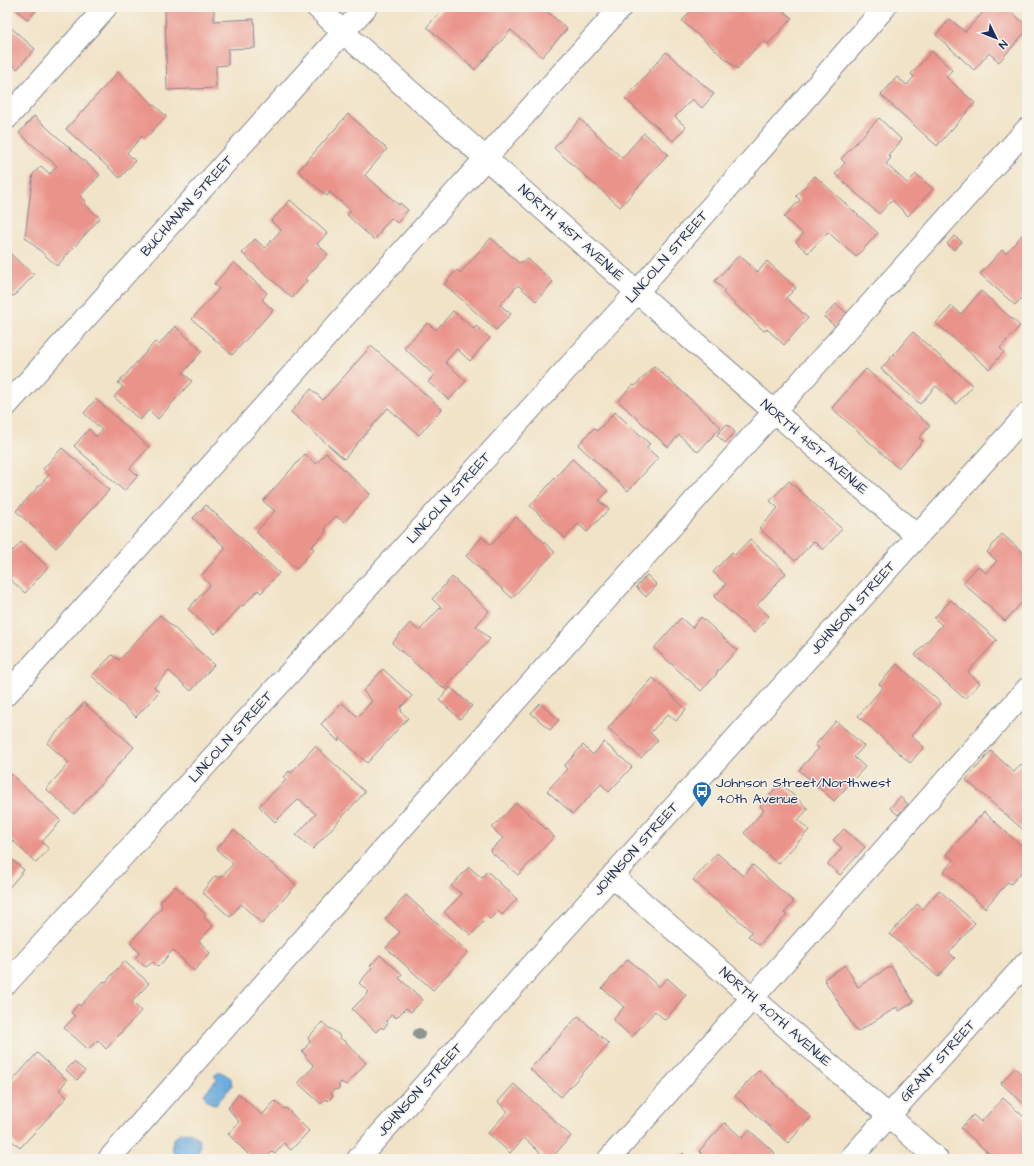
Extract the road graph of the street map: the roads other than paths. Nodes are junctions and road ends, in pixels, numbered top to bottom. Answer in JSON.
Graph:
{"nodes":[{"id":1,"x":106,"y":7,"type":"edge"},
{"id":2,"x":317,"y":7,"type":"edge"},
{"id":3,"x":366,"y":7,"type":"edge"},
{"id":4,"x":621,"y":7,"type":"edge"},
{"id":5,"x":885,"y":7,"type":"edge"},
{"id":6,"x":344,"y":33,"type":"junction"},
{"id":7,"x":7,"y":118,"type":"edge"},
{"id":8,"x":1027,"y":129,"type":"edge"},
{"id":9,"x":487,"y":158,"type":"junction"},
{"id":10,"x":637,"y":292,"type":"junction"},
{"id":11,"x":7,"y":405,"type":"edge"},
{"id":12,"x":775,"y":412,"type":"junction"},
{"id":13,"x":1027,"y":414,"type":"edge"},
{"id":14,"x":917,"y":536,"type":"junction"},
{"id":15,"x":1027,"y":689,"type":"edge"},
{"id":16,"x":7,"y":694,"type":"edge"},
{"id":17,"x":612,"y":876,"type":"junction"},
{"id":18,"x":1027,"y":962,"type":"edge"},
{"id":19,"x":7,"y":983,"type":"edge"},
{"id":20,"x":753,"y":998,"type":"junction"},
{"id":21,"x":889,"y":1116,"type":"junction"},
{"id":22,"x":109,"y":1159,"type":"edge"},
{"id":23,"x":358,"y":1159,"type":"edge"},
{"id":24,"x":608,"y":1159,"type":"edge"},
{"id":25,"x":850,"y":1159,"type":"edge"},
{"id":26,"x":937,"y":1159,"type":"edge"}],
"edges":[{"from":1,"to":7,"type":"street"},
{"from":2,"to":6,"type":"street","name":"NORTH 41ST AVENUE"},
{"from":3,"to":6,"type":"street","name":"BUCHANAN STREET"},
{"from":4,"to":9,"type":"street"},
{"from":5,"to":10,"type":"street","name":"LINCOLN STREET"},
{"from":6,"to":9,"type":"street","name":"NORTH 41ST AVENUE"},
{"from":6,"to":11,"type":"street","name":"BUCHANAN STREET"},
{"from":8,"to":12,"type":"street"},
{"from":9,"to":10,"type":"street","name":"NORTH 41ST AVENUE"},
{"from":9,"to":16,"type":"street"},
{"from":10,"to":12,"type":"street","name":"NORTH 41ST AVENUE"},
{"from":10,"to":19,"type":"street","name":"LINCOLN STREET"},
{"from":12,"to":14,"type":"street","name":"NORTH 41ST AVENUE"},
{"from":12,"to":22,"type":"street"},
{"from":13,"to":14,"type":"street","name":"JOHNSON STREET"},
{"from":14,"to":17,"type":"street","name":"JOHNSON STREET"},
{"from":15,"to":20,"type":"street"},
{"from":17,"to":20,"type":"street","name":"NORTH 40TH AVENUE"},
{"from":17,"to":23,"type":"street","name":"JOHNSON STREET"},
{"from":18,"to":21,"type":"street","name":"GRANT STREET"},
{"from":20,"to":21,"type":"street","name":"NORTH 40TH AVENUE"},
{"from":20,"to":24,"type":"street"},
{"from":21,"to":25,"type":"street","name":"GRANT STREET"},
{"from":21,"to":26,"type":"street","name":"NORTH 40TH AVENUE"}]}
